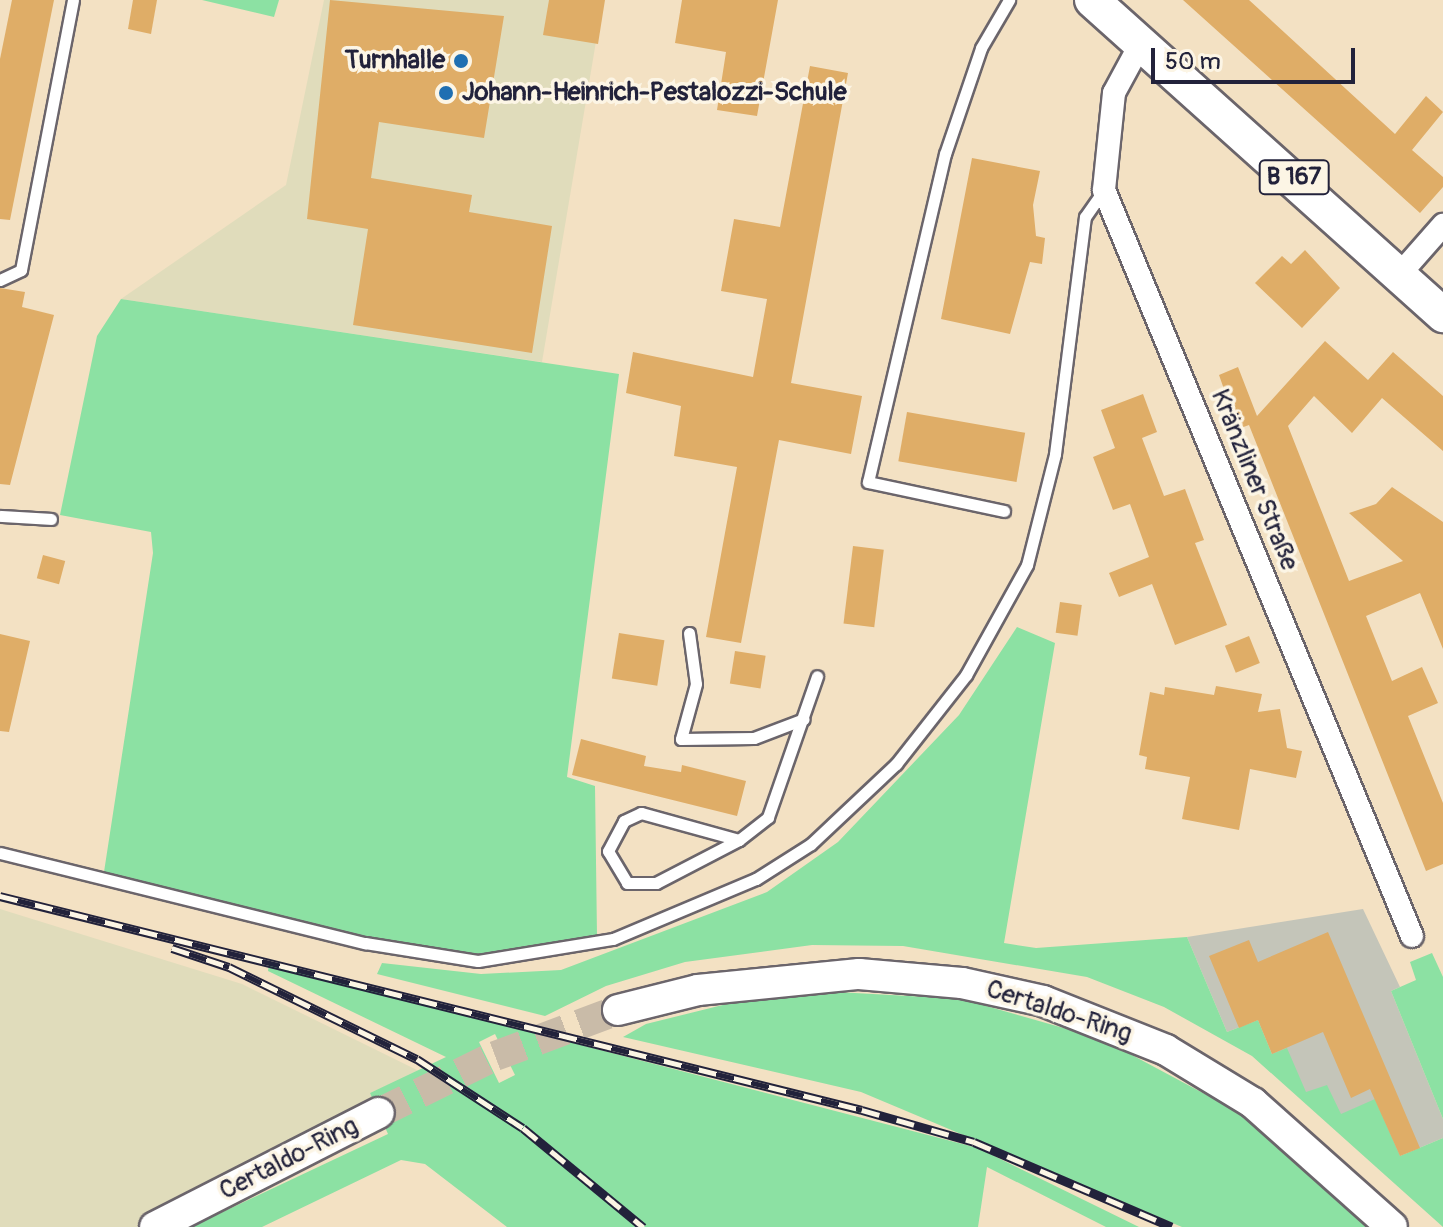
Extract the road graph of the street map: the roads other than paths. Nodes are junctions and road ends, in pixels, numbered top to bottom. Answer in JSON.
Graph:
{"nodes":[{"id":1,"x":73,"y":0,"type":"edge"},
{"id":2,"x":1009,"y":0,"type":"edge"},
{"id":3,"x":1092,"y":0,"type":"edge"},
{"id":4,"x":1141,"y":43,"type":"junction"},
{"id":5,"x":1104,"y":190,"type":"junction"},
{"id":6,"x":1443,"y":225,"type":"edge"},
{"id":7,"x":1399,"y":275,"type":"junction"},
{"id":8,"x":0,"y":280,"type":"edge"},
{"id":9,"x":1443,"y":315,"type":"edge"},
{"id":10,"x":1004,"y":511,"type":"dead end"},
{"id":11,"x":0,"y":516,"type":"edge"},
{"id":12,"x":51,"y":519,"type":"dead end"},
{"id":13,"x":689,"y":633,"type":"dead end"},
{"id":14,"x":817,"y":676,"type":"dead end"},
{"id":15,"x":804,"y":719,"type":"junction"},
{"id":16,"x":739,"y":840,"type":"junction"},
{"id":17,"x":0,"y":853,"type":"edge"},
{"id":18,"x":1412,"y":936,"type":"dead end"},
{"id":19,"x":618,"y":1010,"type":"tunnel mouth"},
{"id":20,"x":379,"y":1113,"type":"tunnel mouth"},
{"id":21,"x":155,"y":1227,"type":"edge"},
{"id":22,"x":1392,"y":1227,"type":"edge"}],
"edges":[{"from":1,"to":8,"type":"lane"},
{"from":2,"to":10,"type":"lane"},
{"from":3,"to":4,"type":"main road","number":"B 167"},
{"from":4,"to":5,"type":"street","name":"Kränzliner Straße"},
{"from":4,"to":7,"type":"main road","number":"B 167"},
{"from":5,"to":17,"type":"lane"},
{"from":5,"to":18,"type":"street","name":"Kränzliner Straße"},
{"from":6,"to":7,"type":"street"},
{"from":7,"to":9,"type":"main road","number":"B 167"},
{"from":11,"to":12,"type":"lane"},
{"from":13,"to":15,"type":"lane"},
{"from":14,"to":15,"type":"lane"},
{"from":15,"to":16,"type":"lane"},
{"from":16,"to":16,"type":"lane"},
{"from":19,"to":22,"type":"main road","name":"Certaldo-Ring"},
{"from":20,"to":21,"type":"main road","name":"Certaldo-Ring"}]}
